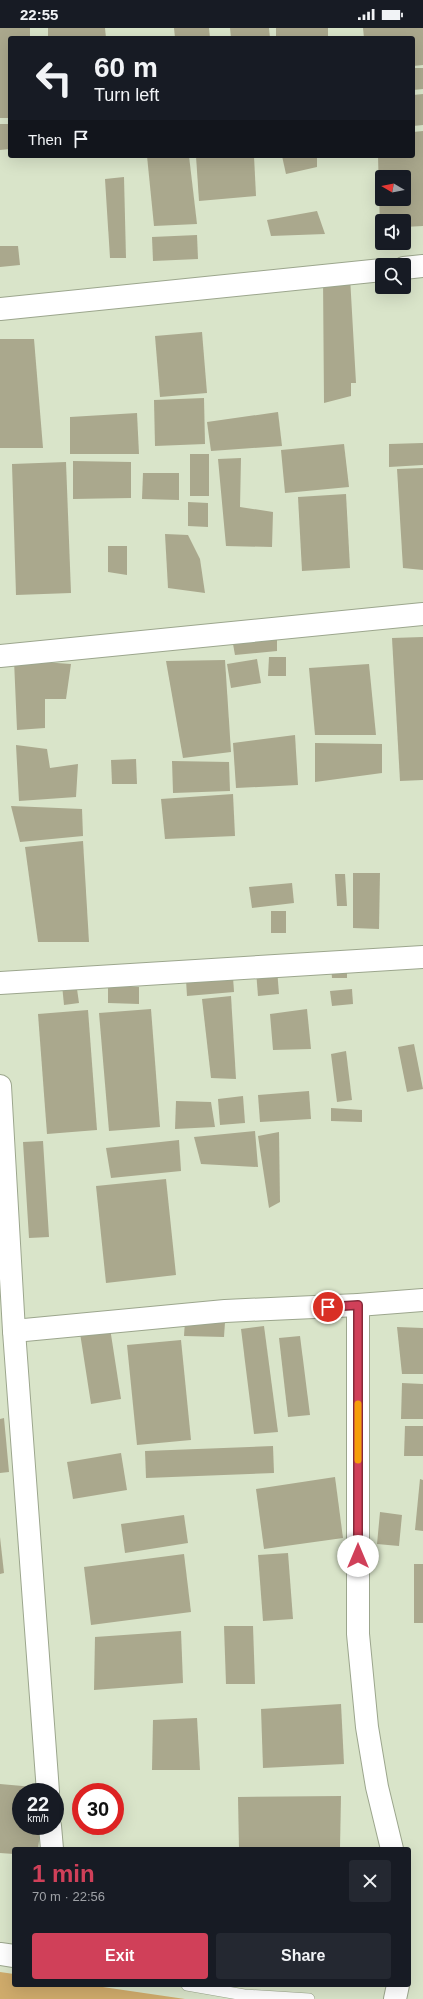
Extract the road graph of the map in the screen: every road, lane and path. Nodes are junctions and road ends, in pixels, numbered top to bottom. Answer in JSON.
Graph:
{"nodes":[{"id":1,"x":423,"y":266,"type":"edge"},
{"id":2,"x":411,"y":267,"type":"edge"},
{"id":3,"x":375,"y":271,"type":"edge"},
{"id":4,"x":0,"y":309,"type":"edge"},
{"id":5,"x":423,"y":614,"type":"edge"},
{"id":6,"x":0,"y":656,"type":"edge"},
{"id":7,"x":423,"y":956,"type":"edge"},
{"id":8,"x":0,"y":983,"type":"edge"},
{"id":9,"x":0,"y":1086,"type":"edge"},
{"id":10,"x":423,"y":1300,"type":"edge"},
{"id":11,"x":358,"y":1305,"type":"junction"},
{"id":12,"x":14,"y":1330,"type":"junction"},
{"id":13,"x":47,"y":1783,"type":"edge"},
{"id":14,"x":51,"y":1835,"type":"edge"},
{"id":15,"x":52,"y":1847,"type":"edge"},
{"id":16,"x":392,"y":1847,"type":"edge"},
{"id":17,"x":0,"y":1954,"type":"edge"},
{"id":18,"x":12,"y":1956,"type":"edge"},
{"id":19,"x":200,"y":1987,"type":"edge"},
{"id":20,"x":397,"y":1987,"type":"edge"},
{"id":21,"x":309,"y":1999,"type":"edge"},
{"id":22,"x":394,"y":1999,"type":"edge"}],
"edges":[{"from":1,"to":2,"type":"street"},
{"from":3,"to":4,"type":"street"},
{"from":5,"to":6,"type":"street"},
{"from":7,"to":8,"type":"street"},
{"from":9,"to":12,"type":"street"},
{"from":10,"to":11,"type":"street"},
{"from":11,"to":12,"type":"street"},
{"from":11,"to":16,"type":"street"},
{"from":12,"to":13,"type":"street"},
{"from":14,"to":15,"type":"street"},
{"from":17,"to":18,"type":"street"},
{"from":19,"to":21,"type":"lane"},
{"from":20,"to":22,"type":"street"}]}
